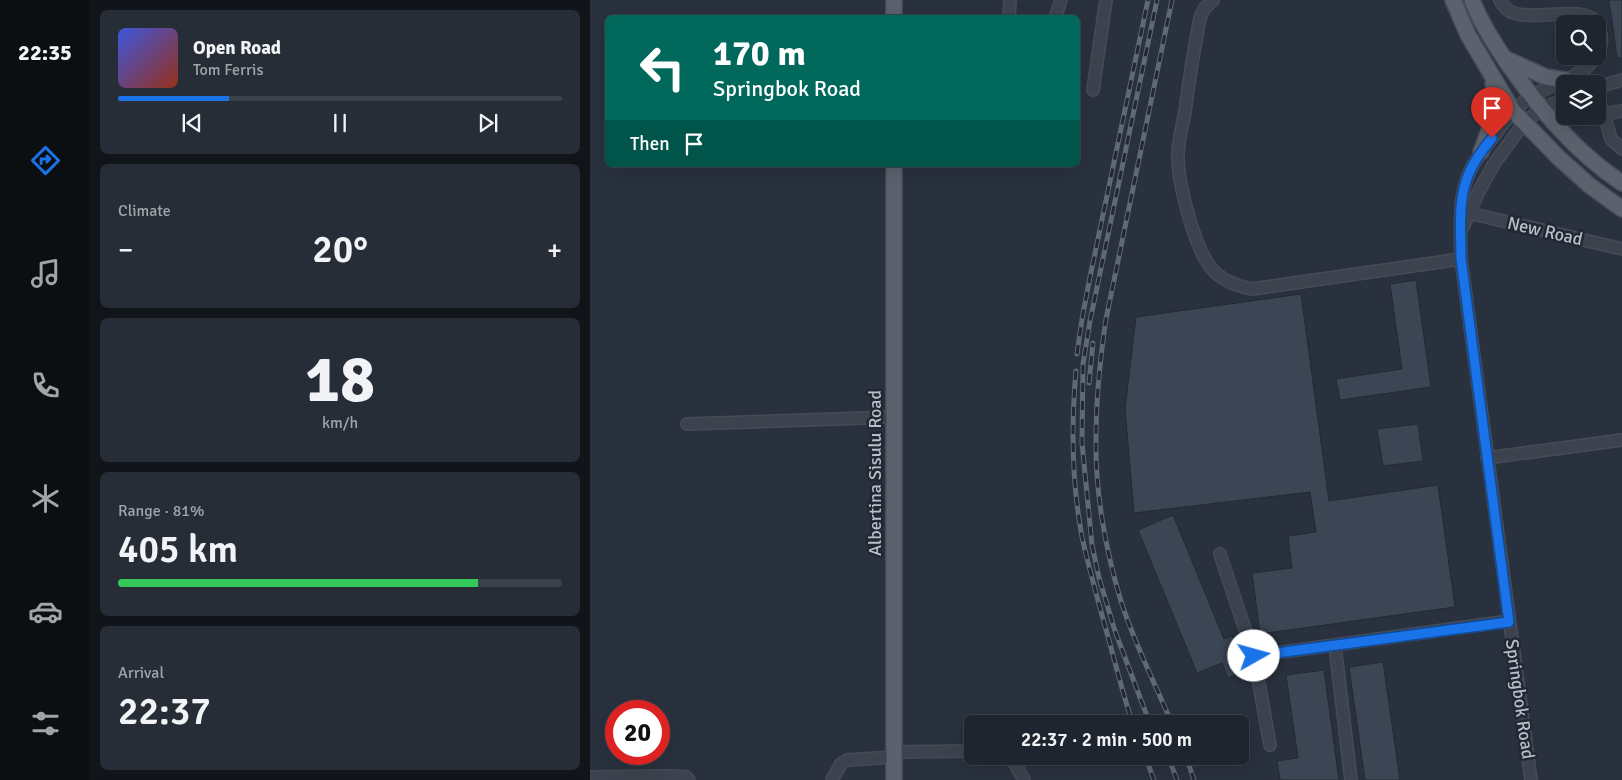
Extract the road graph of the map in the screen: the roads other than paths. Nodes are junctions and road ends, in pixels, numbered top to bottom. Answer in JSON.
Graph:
{"nodes":[{"id":1,"x":894,"y":0,"type":"edge"},
{"id":2,"x":1010,"y":0,"type":"edge"},
{"id":3,"x":1061,"y":0,"type":"edge"},
{"id":4,"x":1106,"y":0,"type":"edge"},
{"id":5,"x":1213,"y":0,"type":"edge"},
{"id":6,"x":1453,"y":0,"type":"edge"},
{"id":7,"x":1472,"y":0,"type":"edge"},
{"id":8,"x":1500,"y":0,"type":"edge"},
{"id":9,"x":894,"y":15,"type":"edge"},
{"id":10,"x":1009,"y":15,"type":"edge"},
{"id":11,"x":1056,"y":15,"type":"edge"},
{"id":12,"x":1592,"y":15,"type":"edge"},
{"id":13,"x":1505,"y":59,"type":"junction"},
{"id":14,"x":1585,"y":65,"type":"edge"},
{"id":15,"x":1488,"y":70,"type":"junction"},
{"id":16,"x":1573,"y":75,"type":"edge"},
{"id":17,"x":1556,"y":77,"type":"edge"},
{"id":18,"x":1622,"y":80,"type":"edge"},
{"id":19,"x":1606,"y":85,"type":"edge"},
{"id":20,"x":1556,"y":88,"type":"edge"},
{"id":21,"x":1094,"y":90,"type":"dead end"},
{"id":22,"x":1556,"y":100,"type":"edge"},
{"id":23,"x":1536,"y":103,"type":"junction"},
{"id":24,"x":1514,"y":111,"type":"junction"},
{"id":25,"x":1622,"y":111,"type":"edge"},
{"id":26,"x":1606,"y":114,"type":"edge"},
{"id":27,"x":1606,"y":121,"type":"edge"},
{"id":28,"x":1524,"y":123,"type":"junction"},
{"id":29,"x":1565,"y":125,"type":"edge"},
{"id":30,"x":1564,"y":133,"type":"junction"},
{"id":31,"x":1622,"y":149,"type":"edge"},
{"id":32,"x":1481,"y":152,"type":"junction"},
{"id":33,"x":894,"y":167,"type":"edge"},
{"id":34,"x":1622,"y":183,"type":"edge"},
{"id":35,"x":1622,"y":209,"type":"edge"},
{"id":36,"x":1469,"y":214,"type":"junction"},
{"id":37,"x":1461,"y":231,"type":"junction"},
{"id":38,"x":1622,"y":249,"type":"edge"},
{"id":39,"x":1461,"y":259,"type":"junction"},
{"id":40,"x":894,"y":417,"type":"junction"},
{"id":41,"x":687,"y":424,"type":"dead end"},
{"id":42,"x":1622,"y":440,"type":"edge"},
{"id":43,"x":1487,"y":458,"type":"junction"},
{"id":44,"x":1220,"y":554,"type":"dead end"},
{"id":45,"x":1509,"y":622,"type":"junction"},
{"id":46,"x":1335,"y":646,"type":"junction"},
{"id":47,"x":1254,"y":656,"type":"junction"},
{"id":48,"x":1270,"y":745,"type":"dead end"},
{"id":49,"x":964,"y":751,"type":"edge"},
{"id":50,"x":894,"y":754,"type":"junction"},
{"id":51,"x":1016,"y":765,"type":"edge"},
{"id":52,"x":590,"y":777,"type":"edge"},
{"id":53,"x":689,"y":780,"type":"edge"},
{"id":54,"x":832,"y":780,"type":"edge"},
{"id":55,"x":894,"y":780,"type":"edge"},
{"id":56,"x":1024,"y":780,"type":"edge"},
{"id":57,"x":1350,"y":780,"type":"edge"},
{"id":58,"x":1531,"y":780,"type":"edge"}],
"edges":[{"from":1,"to":9,"type":"main road"},
{"from":2,"to":10,"type":"street"},
{"from":3,"to":11,"type":"street"},
{"from":4,"to":21,"type":"street"},
{"from":5,"to":39,"type":"street"},
{"from":6,"to":15,"type":"main road"},
{"from":7,"to":13,"type":"main road"},
{"from":8,"to":12,"type":"street"},
{"from":13,"to":17,"type":"main road"},
{"from":13,"to":23,"type":"main road"},
{"from":14,"to":16,"type":"street"},
{"from":15,"to":24,"type":"main road"},
{"from":15,"to":32,"type":"main road"},
{"from":18,"to":19,"type":"street"},
{"from":20,"to":23,"type":"street"},
{"from":22,"to":23,"type":"street"},
{"from":23,"to":24,"type":"street","name":"Springbok Road"},
{"from":23,"to":28,"type":"street","name":"Springbok Road"},
{"from":23,"to":30,"type":"main road"},
{"from":24,"to":28,"type":"main road"},
{"from":24,"to":32,"type":"street","name":"Springbok Road"},
{"from":25,"to":26,"type":"street"},
{"from":27,"to":31,"type":"street"},
{"from":28,"to":35,"type":"main road"},
{"from":28,"to":36,"type":"street","name":"Springbok Road"},
{"from":29,"to":30,"type":"main road"},
{"from":30,"to":34,"type":"main road"},
{"from":32,"to":37,"type":"street","name":"Springbok Road"},
{"from":33,"to":40,"type":"main road","name":"Albertina Sisulu Road"},
{"from":36,"to":37,"type":"street","name":"Springbok Road"},
{"from":36,"to":38,"type":"street","name":"New Road"},
{"from":37,"to":39,"type":"street","name":"Springbok Road"},
{"from":39,"to":43,"type":"street","name":"Springbok Road"},
{"from":40,"to":41,"type":"street"},
{"from":40,"to":50,"type":"main road","name":"Albertina Sisulu Road"},
{"from":42,"to":43,"type":"street"},
{"from":43,"to":45,"type":"street","name":"Springbok Road"},
{"from":44,"to":47,"type":"street"},
{"from":45,"to":46,"type":"street"},
{"from":45,"to":58,"type":"street","name":"Springbok Road"},
{"from":46,"to":47,"type":"street"},
{"from":46,"to":57,"type":"street"},
{"from":47,"to":48,"type":"street"},
{"from":49,"to":50,"type":"street"},
{"from":50,"to":54,"type":"street"},
{"from":50,"to":55,"type":"main road","name":"Albertina Sisulu Road"},
{"from":51,"to":56,"type":"street"},
{"from":52,"to":53,"type":"street"}]}
